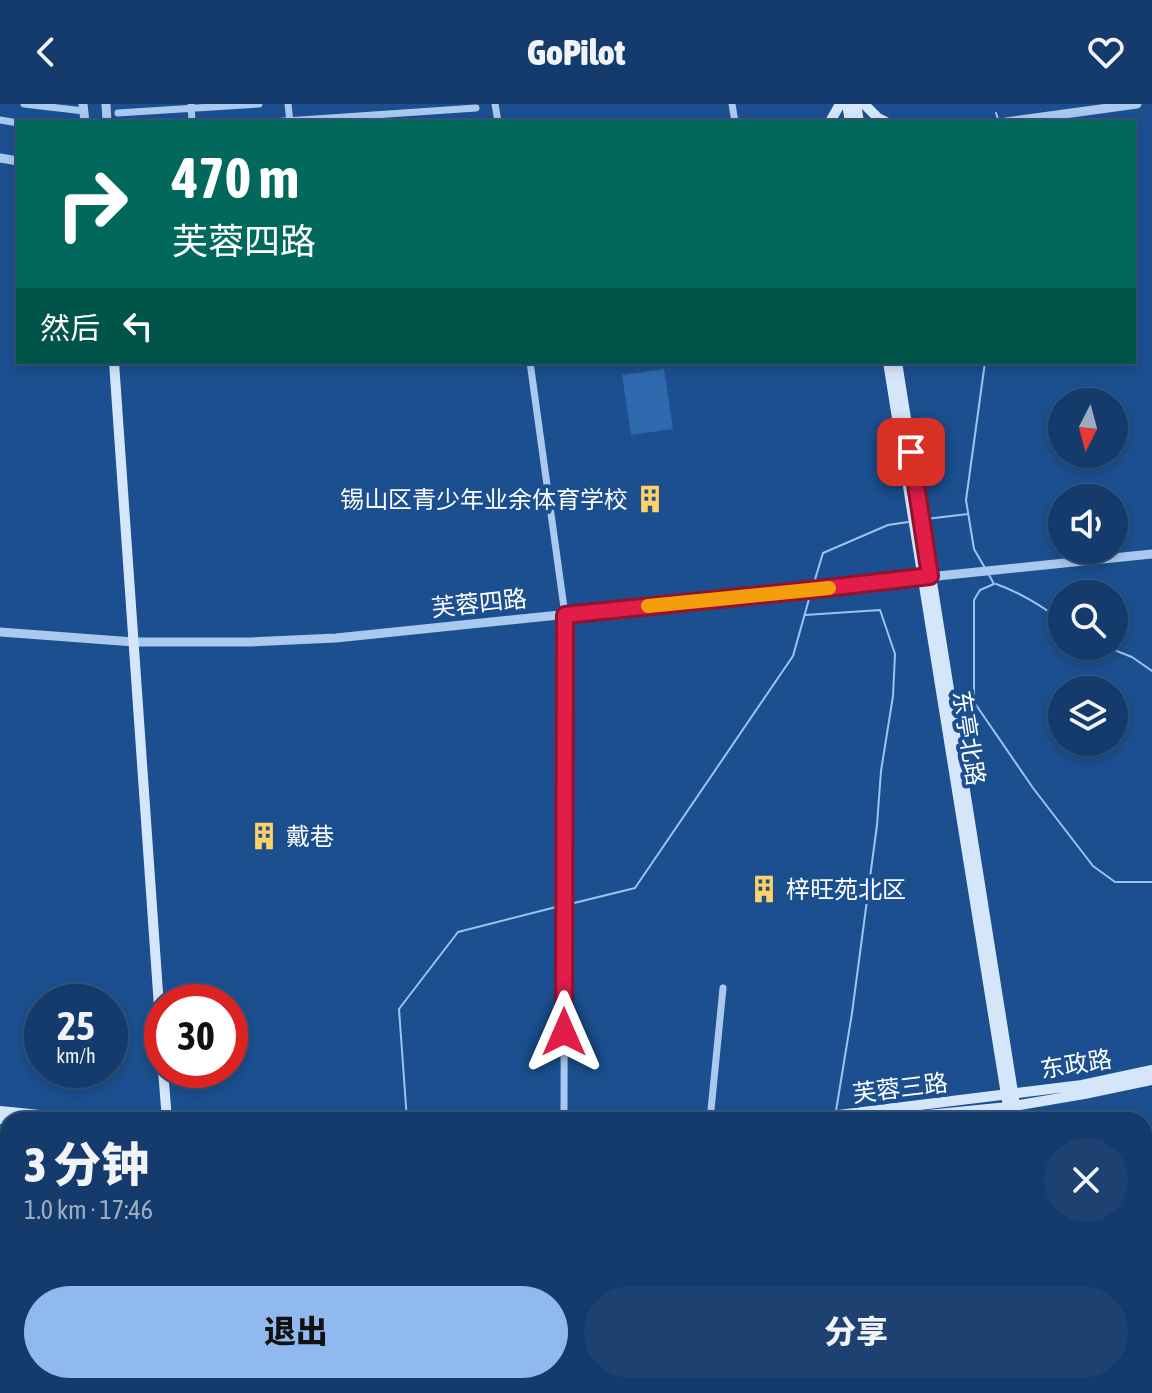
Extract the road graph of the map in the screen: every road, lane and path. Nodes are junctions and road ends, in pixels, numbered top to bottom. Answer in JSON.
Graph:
{"nodes":[{"id":1,"x":24,"y":104,"type":"edge"},
{"id":2,"x":259,"y":104,"type":"edge"},
{"id":3,"x":864,"y":104,"type":"edge"},
{"id":4,"x":1137,"y":104,"type":"edge"},
{"id":5,"x":191,"y":106,"type":"edge"},
{"id":6,"x":385,"y":108,"type":"edge"},
{"id":7,"x":476,"y":108,"type":"dead end"},
{"id":8,"x":84,"y":112,"type":"edge"},
{"id":9,"x":118,"y":113,"type":"dead end"},
{"id":10,"x":297,"y":120,"type":"edge"},
{"id":11,"x":882,"y":120,"type":"edge"},
{"id":12,"x":1021,"y":120,"type":"edge"},
{"id":13,"x":114,"y":364,"type":"edge"},
{"id":14,"x":530,"y":364,"type":"edge"},
{"id":15,"x":888,"y":364,"type":"edge"},
{"id":16,"x":897,"y":364,"type":"edge"},
{"id":17,"x":916,"y":513,"type":"junction"},
{"id":18,"x":1152,"y":554,"type":"edge"},
{"id":19,"x":926,"y":576,"type":"junction"},
{"id":20,"x":565,"y":615,"type":"junction"},
{"id":21,"x":0,"y":632,"type":"edge"},
{"id":22,"x":134,"y":642,"type":"junction"},
{"id":23,"x":157,"y":984,"type":"edge"},
{"id":24,"x":723,"y":988,"type":"dead end"},
{"id":25,"x":1152,"y":1070,"type":"edge"},
{"id":26,"x":1152,"y":1080,"type":"edge"},
{"id":27,"x":164,"y":1088,"type":"edge"},
{"id":28,"x":1010,"y":1100,"type":"junction"},
{"id":29,"x":166,"y":1112,"type":"edge"},
{"id":30,"x":564,"y":1112,"type":"edge"},
{"id":31,"x":711,"y":1112,"type":"edge"},
{"id":32,"x":864,"y":1112,"type":"edge"},
{"id":33,"x":930,"y":1112,"type":"edge"},
{"id":34,"x":1011,"y":1112,"type":"edge"},
{"id":35,"x":1015,"y":1112,"type":"edge"}],
"edges":[{"from":1,"to":8,"type":"street"},
{"from":2,"to":5,"type":"street"},
{"from":3,"to":11,"type":"main road"},
{"from":4,"to":12,"type":"street"},
{"from":5,"to":9,"type":"street"},
{"from":6,"to":7,"type":"street"},
{"from":6,"to":10,"type":"street"},
{"from":13,"to":22,"type":"main road"},
{"from":14,"to":20,"type":"street"},
{"from":15,"to":17,"type":"main road","name":"东亭北路"},
{"from":16,"to":17,"type":"main road","name":"东亭北路"},
{"from":17,"to":19,"type":"main road","name":"东亭北路"},
{"from":18,"to":19,"type":"street","name":"芙蓉四路"},
{"from":19,"to":20,"type":"street","name":"芙蓉四路"},
{"from":19,"to":28,"type":"main road","name":"东亭北路"},
{"from":20,"to":22,"type":"street","name":"芙蓉四路"},
{"from":20,"to":30,"type":"street"},
{"from":21,"to":22,"type":"street","name":"芙蓉四路"},
{"from":22,"to":23,"type":"main road"},
{"from":24,"to":31,"type":"street"},
{"from":25,"to":28,"type":"main road","name":"东政路"},
{"from":26,"to":28,"type":"main road","name":"东政路"},
{"from":27,"to":29,"type":"main road"},
{"from":28,"to":32,"type":"main road","name":"芙蓉三路"},
{"from":28,"to":33,"type":"main road","name":"芙蓉三路"},
{"from":28,"to":34,"type":"main road","name":"东亭北路"},
{"from":28,"to":35,"type":"main road","name":"东亭北路"}]}
